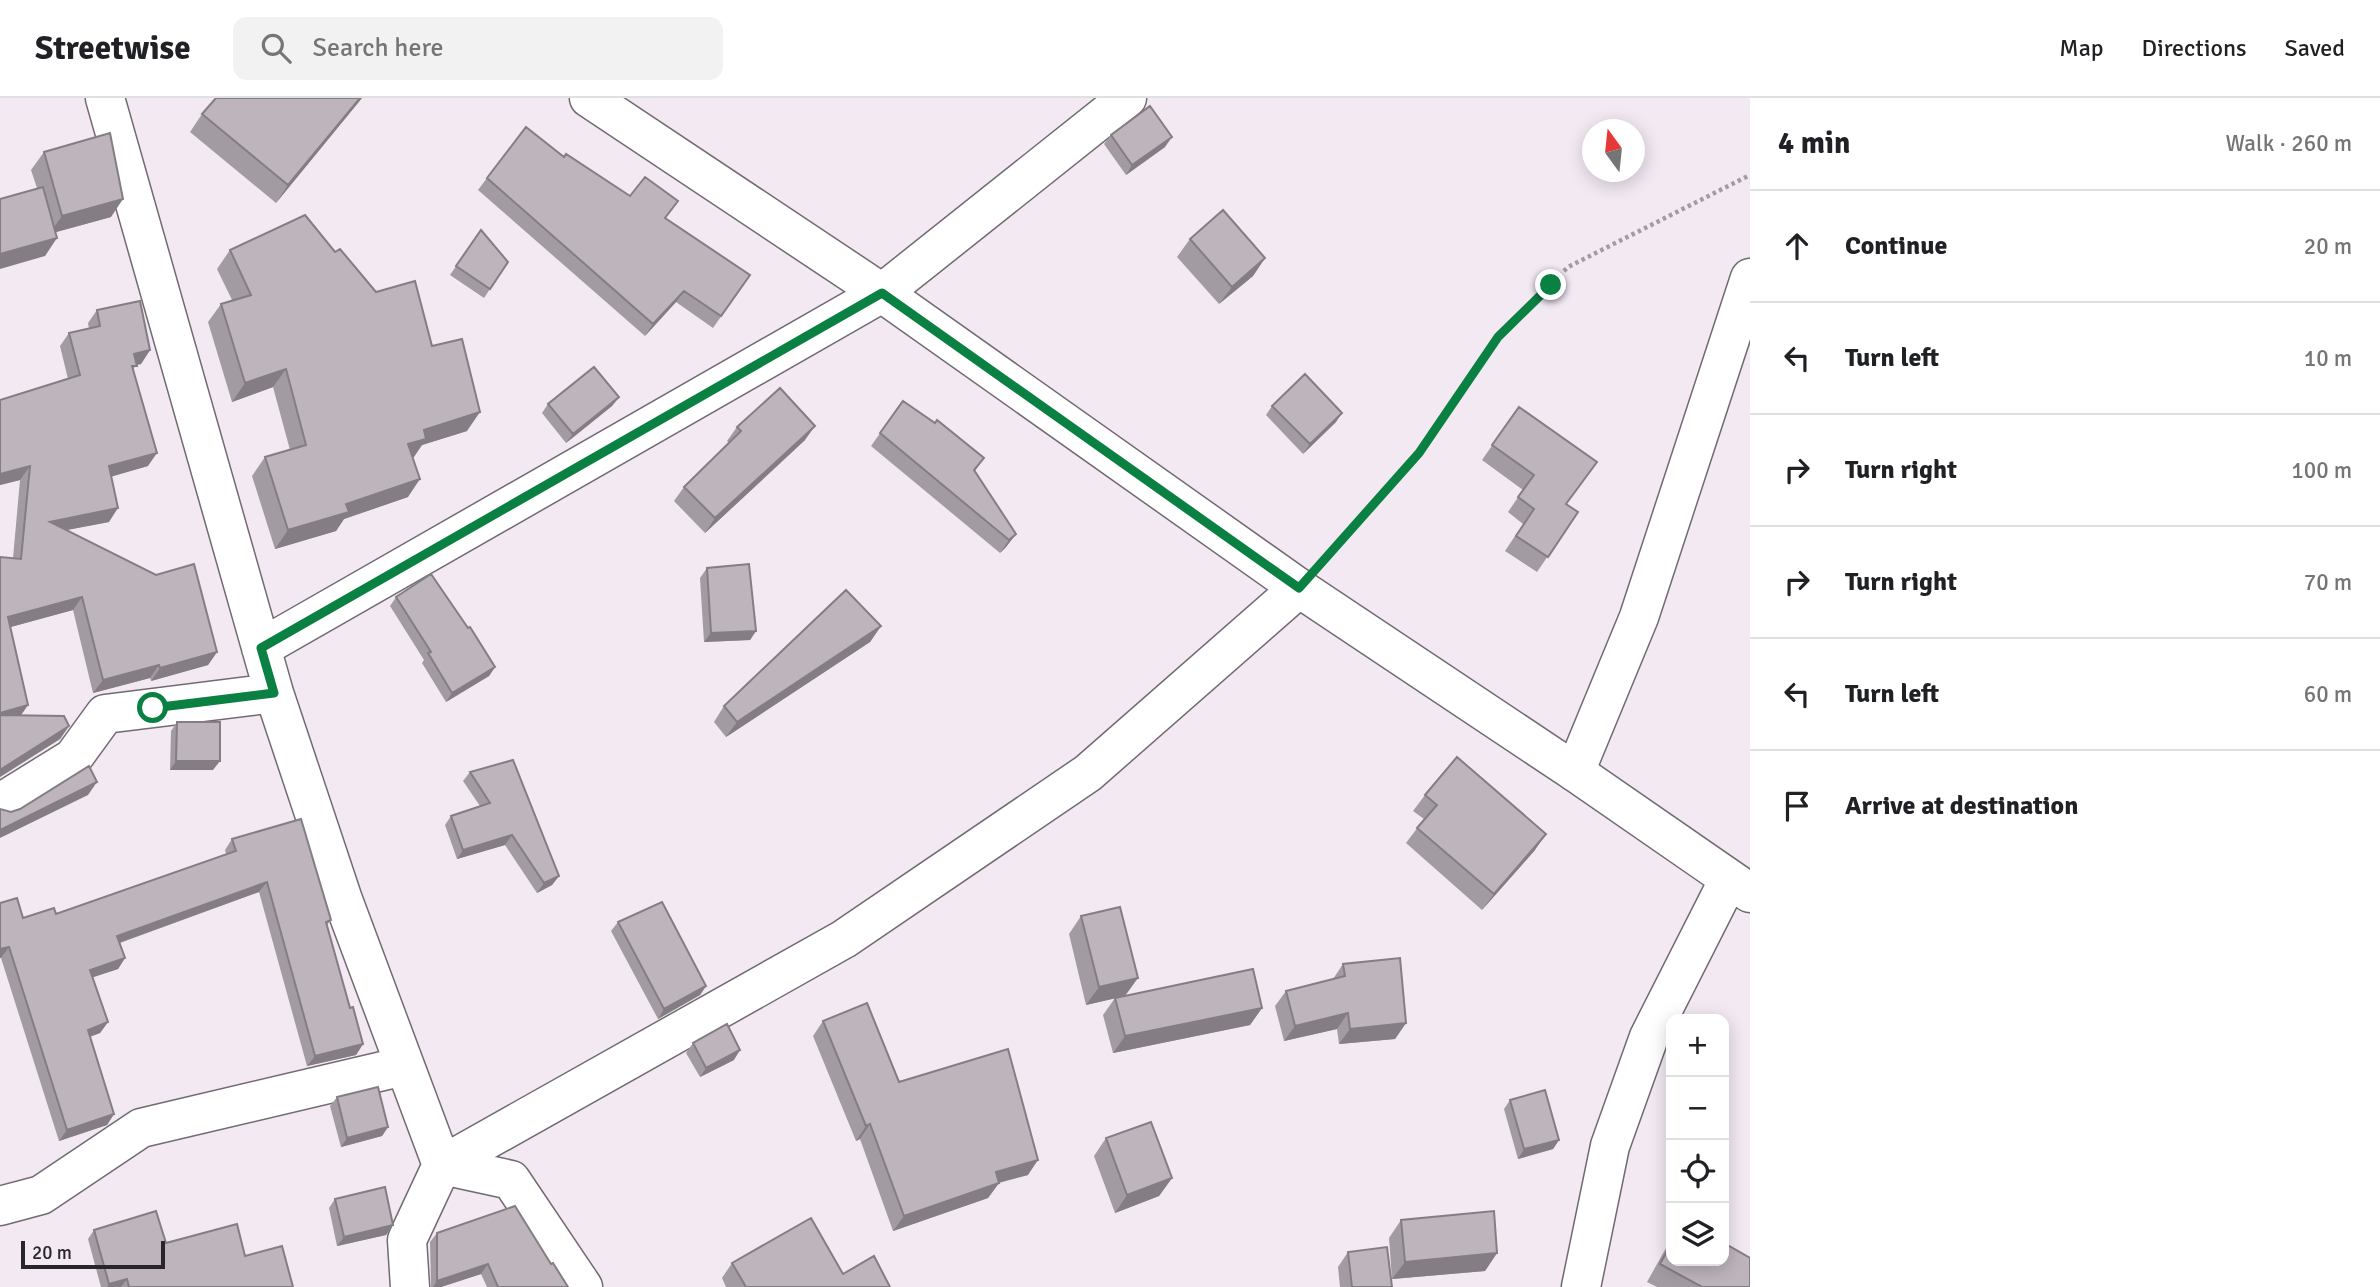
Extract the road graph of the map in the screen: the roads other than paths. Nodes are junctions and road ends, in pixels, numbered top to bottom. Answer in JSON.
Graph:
{"nodes":[{"id":1,"x":105,"y":98,"type":"edge"},
{"id":2,"x":589,"y":98,"type":"edge"},
{"id":3,"x":1127,"y":98,"type":"edge"},
{"id":4,"x":1750,"y":278,"type":"edge"},
{"id":5,"x":882,"y":293,"type":"junction"},
{"id":6,"x":1299,"y":588,"type":"junction"},
{"id":7,"x":261,"y":648,"type":"junction"},
{"id":8,"x":274,"y":693,"type":"junction"},
{"id":9,"x":1575,"y":772,"type":"junction"},
{"id":10,"x":0,"y":803,"type":"edge"},
{"id":11,"x":1745,"y":889,"type":"edge"},
{"id":12,"x":404,"y":1066,"type":"junction"},
{"id":13,"x":442,"y":1165,"type":"junction"},
{"id":14,"x":0,"y":1206,"type":"edge"},
{"id":15,"x":410,"y":1287,"type":"edge"},
{"id":16,"x":583,"y":1287,"type":"edge"},
{"id":17,"x":1581,"y":1287,"type":"edge"}],
"edges":[{"from":1,"to":7,"type":"street"},
{"from":2,"to":5,"type":"street"},
{"from":3,"to":5,"type":"street"},
{"from":4,"to":9,"type":"street"},
{"from":5,"to":6,"type":"street"},
{"from":5,"to":7,"type":"street"},
{"from":6,"to":9,"type":"street"},
{"from":6,"to":13,"type":"street"},
{"from":7,"to":8,"type":"street"},
{"from":8,"to":10,"type":"street"},
{"from":8,"to":12,"type":"street"},
{"from":9,"to":11,"type":"street"},
{"from":11,"to":17,"type":"street"},
{"from":12,"to":13,"type":"street"},
{"from":12,"to":14,"type":"street"},
{"from":13,"to":15,"type":"street"},
{"from":13,"to":16,"type":"street"}]}
